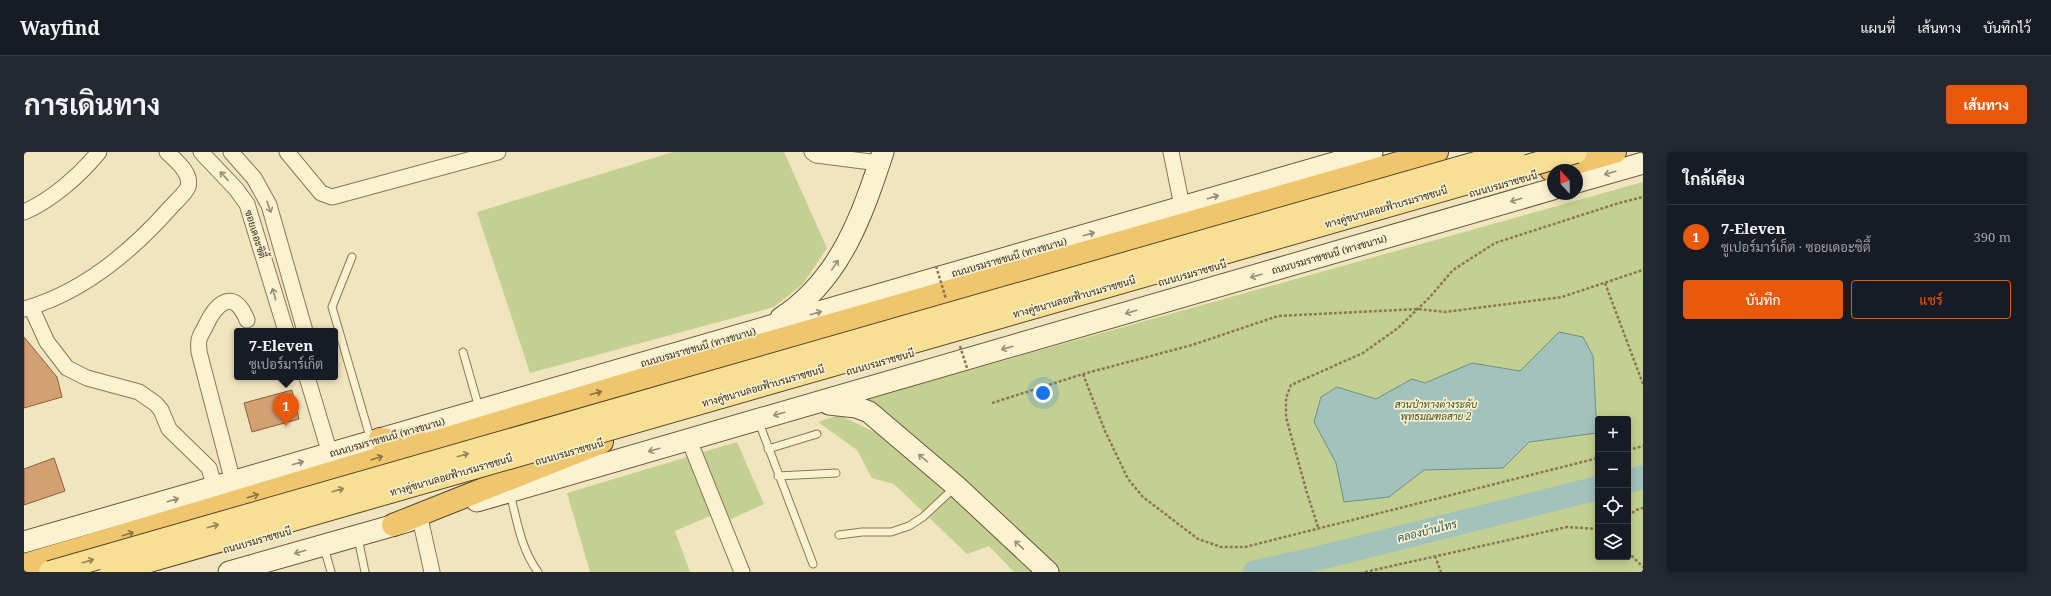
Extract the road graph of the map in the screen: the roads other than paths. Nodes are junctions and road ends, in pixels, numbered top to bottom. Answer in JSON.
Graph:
{"nodes":[{"id":1,"x":99,"y":152,"type":"edge"},
{"id":2,"x":167,"y":152,"type":"edge"},
{"id":3,"x":201,"y":152,"type":"edge"},
{"id":4,"x":231,"y":152,"type":"edge"},
{"id":5,"x":287,"y":152,"type":"edge"},
{"id":6,"x":498,"y":152,"type":"edge"},
{"id":7,"x":812,"y":152,"type":"edge"},
{"id":8,"x":1171,"y":152,"type":"edge"},
{"id":9,"x":1372,"y":152,"type":"edge"},
{"id":10,"x":1437,"y":152,"type":"edge"},
{"id":11,"x":1514,"y":152,"type":"edge"},
{"id":12,"x":1576,"y":152,"type":"edge"},
{"id":13,"x":1615,"y":152,"type":"edge"},
{"id":14,"x":881,"y":157,"type":"edge"},
{"id":15,"x":1333,"y":157,"type":"edge"},
{"id":16,"x":1643,"y":163,"type":"edge"},
{"id":17,"x":1583,"y":180,"type":"edge"},
{"id":18,"x":1547,"y":191,"type":"edge"},
{"id":19,"x":1182,"y":206,"type":"junction"},
{"id":20,"x":24,"y":212,"type":"edge"},
{"id":21,"x":352,"y":257,"type":"dead end"},
{"id":22,"x":27,"y":308,"type":"edge"},
{"id":23,"x":299,"y":311,"type":"junction"},
{"id":24,"x":248,"y":320,"type":"dead end"},
{"id":25,"x":283,"y":324,"type":"edge"},
{"id":26,"x":304,"y":328,"type":"edge"},
{"id":27,"x":765,"y":328,"type":"junction"},
{"id":28,"x":463,"y":352,"type":"dead end"},
{"id":29,"x":308,"y":380,"type":"edge"},
{"id":30,"x":575,"y":399,"type":"junction"},
{"id":31,"x":816,"y":404,"type":"junction"},
{"id":32,"x":480,"y":410,"type":"junction"},
{"id":33,"x":758,"y":420,"type":"junction"},
{"id":34,"x":374,"y":434,"type":"junction"},
{"id":35,"x":817,"y":434,"type":"dead end"},
{"id":36,"x":689,"y":440,"type":"junction"},
{"id":37,"x":602,"y":442,"type":"junction"},
{"id":38,"x":768,"y":449,"type":"junction"},
{"id":39,"x":330,"y":454,"type":"junction"},
{"id":40,"x":836,"y":473,"type":"dead end"},
{"id":41,"x":778,"y":476,"type":"junction"},
{"id":42,"x":224,"y":485,"type":"junction"},
{"id":43,"x":956,"y":486,"type":"junction"},
{"id":44,"x":510,"y":491,"type":"junction"},
{"id":45,"x":109,"y":518,"type":"junction"},
{"id":46,"x":420,"y":518,"type":"junction"},
{"id":47,"x":393,"y":525,"type":"junction"},
{"id":48,"x":358,"y":535,"type":"junction"},
{"id":49,"x":839,"y":535,"type":"dead end"},
{"id":50,"x":24,"y":542,"type":"edge"},
{"id":51,"x":323,"y":545,"type":"junction"},
{"id":52,"x":24,"y":550,"type":"edge"},
{"id":53,"x":813,"y":564,"type":"dead end"},
{"id":54,"x":24,"y":565,"type":"edge"},
{"id":55,"x":50,"y":572,"type":"edge"},
{"id":56,"x":111,"y":572,"type":"edge"},
{"id":57,"x":145,"y":572,"type":"edge"},
{"id":58,"x":229,"y":572,"type":"edge"},
{"id":59,"x":331,"y":572,"type":"edge"},
{"id":60,"x":365,"y":572,"type":"edge"},
{"id":61,"x":432,"y":572,"type":"edge"},
{"id":62,"x":538,"y":572,"type":"edge"},
{"id":63,"x":742,"y":572,"type":"edge"},
{"id":64,"x":1048,"y":572,"type":"edge"}],
"edges":[{"from":1,"to":20,"type":"street"},
{"from":2,"to":22,"type":"street"},
{"from":25,"to":3,"type":"street","name":"ซอยเดอะซิตี้","one_way":true},
{"from":4,"to":23,"type":"street","name":"ซอยเดอะซิตี้","one_way":true},
{"from":5,"to":6,"type":"street"},
{"from":7,"to":14,"type":"street"},
{"from":8,"to":19,"type":"street"},
{"from":9,"to":15,"type":"main road","name":"ถนนบรมราชชนนี (ทางขนาน)"},
{"from":30,"to":10,"type":"highway","one_way":true},
{"from":55,"to":11,"type":"main road","name":"ทางคู่ขนานลอยฟ้าบรมราชชนนี","one_way":true,"bridge":true},
{"from":12,"to":56,"type":"main road","name":"ทางคู่ขนานลอยฟ้าบรมราชชนนี","bridge":true},
{"from":13,"to":37,"type":"highway","name":"ถนนบรมราชชนนี"},
{"from":27,"to":14,"type":"main road","one_way":true},
{"from":19,"to":15,"type":"main road","name":"ถนนบรมราชชนนี (ทางขนาน)","one_way":true},
{"from":16,"to":17,"type":"main road","one_way":true},
{"from":18,"to":31,"type":"main road","name":"ถนนบรมราชชนนี (ทางขนาน)","one_way":true},
{"from":27,"to":19,"type":"main road","name":"ถนนบรมราชชนนี (ทางขนาน)","one_way":true},
{"from":21,"to":34,"type":"lane"},
{"from":22,"to":42,"type":"street"},
{"from":23,"to":25,"type":"street"},
{"from":23,"to":26,"type":"street","name":"ซอยเดอะซิตี้"},
{"from":24,"to":42,"type":"street"},
{"from":27,"to":32,"type":"main road","name":"ถนนบรมราชชนนี (ทางขนาน)"},
{"from":28,"to":32,"type":"lane"},
{"from":29,"to":39,"type":"street"},
{"from":30,"to":34,"type":"highway"},
{"from":54,"to":30,"type":"highway","one_way":true},
{"from":31,"to":33,"type":"main road","name":"ถนนบรมราชชนนี (ทางขนาน)","one_way":true},
{"from":43,"to":31,"type":"main road","one_way":true},
{"from":32,"to":34,"type":"main road","name":"ถนนบรมราชชนนี (ทางขนาน)"},
{"from":33,"to":36,"type":"main road","name":"ถนนบรมราชชนนี (ทางขนาน)"},
{"from":33,"to":38,"type":"lane"},
{"from":34,"to":39,"type":"main road","name":"ถนนบรมราชชนนี (ทางขนาน)"},
{"from":35,"to":38,"type":"lane"},
{"from":36,"to":44,"type":"main road","name":"ถนนบรมราชชนนี (ทางขนาน)","one_way":true},
{"from":36,"to":63,"type":"street"},
{"from":37,"to":47,"type":"highway"},
{"from":37,"to":57,"type":"highway","name":"ถนนบรมราชชนนี"},
{"from":38,"to":41,"type":"lane"},
{"from":42,"to":39,"type":"main road","name":"ถนนบรมราชชนนี (ทางขนาน)","one_way":true},
{"from":40,"to":41,"type":"lane"},
{"from":41,"to":53,"type":"lane"},
{"from":45,"to":42,"type":"main road","name":"ถนนบรมราชชนนี (ทางขนาน)","one_way":true},
{"from":43,"to":49,"type":"lane"},
{"from":64,"to":43,"type":"main road","one_way":true},
{"from":44,"to":46,"type":"main road","name":"ถนนบรมราชชนนี (ทางขนาน)"},
{"from":44,"to":62,"type":"lane"},
{"from":45,"to":50,"type":"main road","name":"ถนนบรมราชชนนี (ทางขนาน)"},
{"from":45,"to":52,"type":"main road"},
{"from":46,"to":47,"type":"main road","name":"ถนนบรมราชชนนี (ทางขนาน)"},
{"from":46,"to":61,"type":"street"},
{"from":47,"to":48,"type":"main road","name":"ถนนบรมราชชนนี (ทางขนาน)"},
{"from":48,"to":51,"type":"main road","name":"ถนนบรมราชชนนี (ทางขนาน)"},
{"from":48,"to":60,"type":"lane"},
{"from":51,"to":58,"type":"main road","name":"ถนนบรมราชชนนี (ทางขนาน)","one_way":true},
{"from":51,"to":59,"type":"lane"}]}
